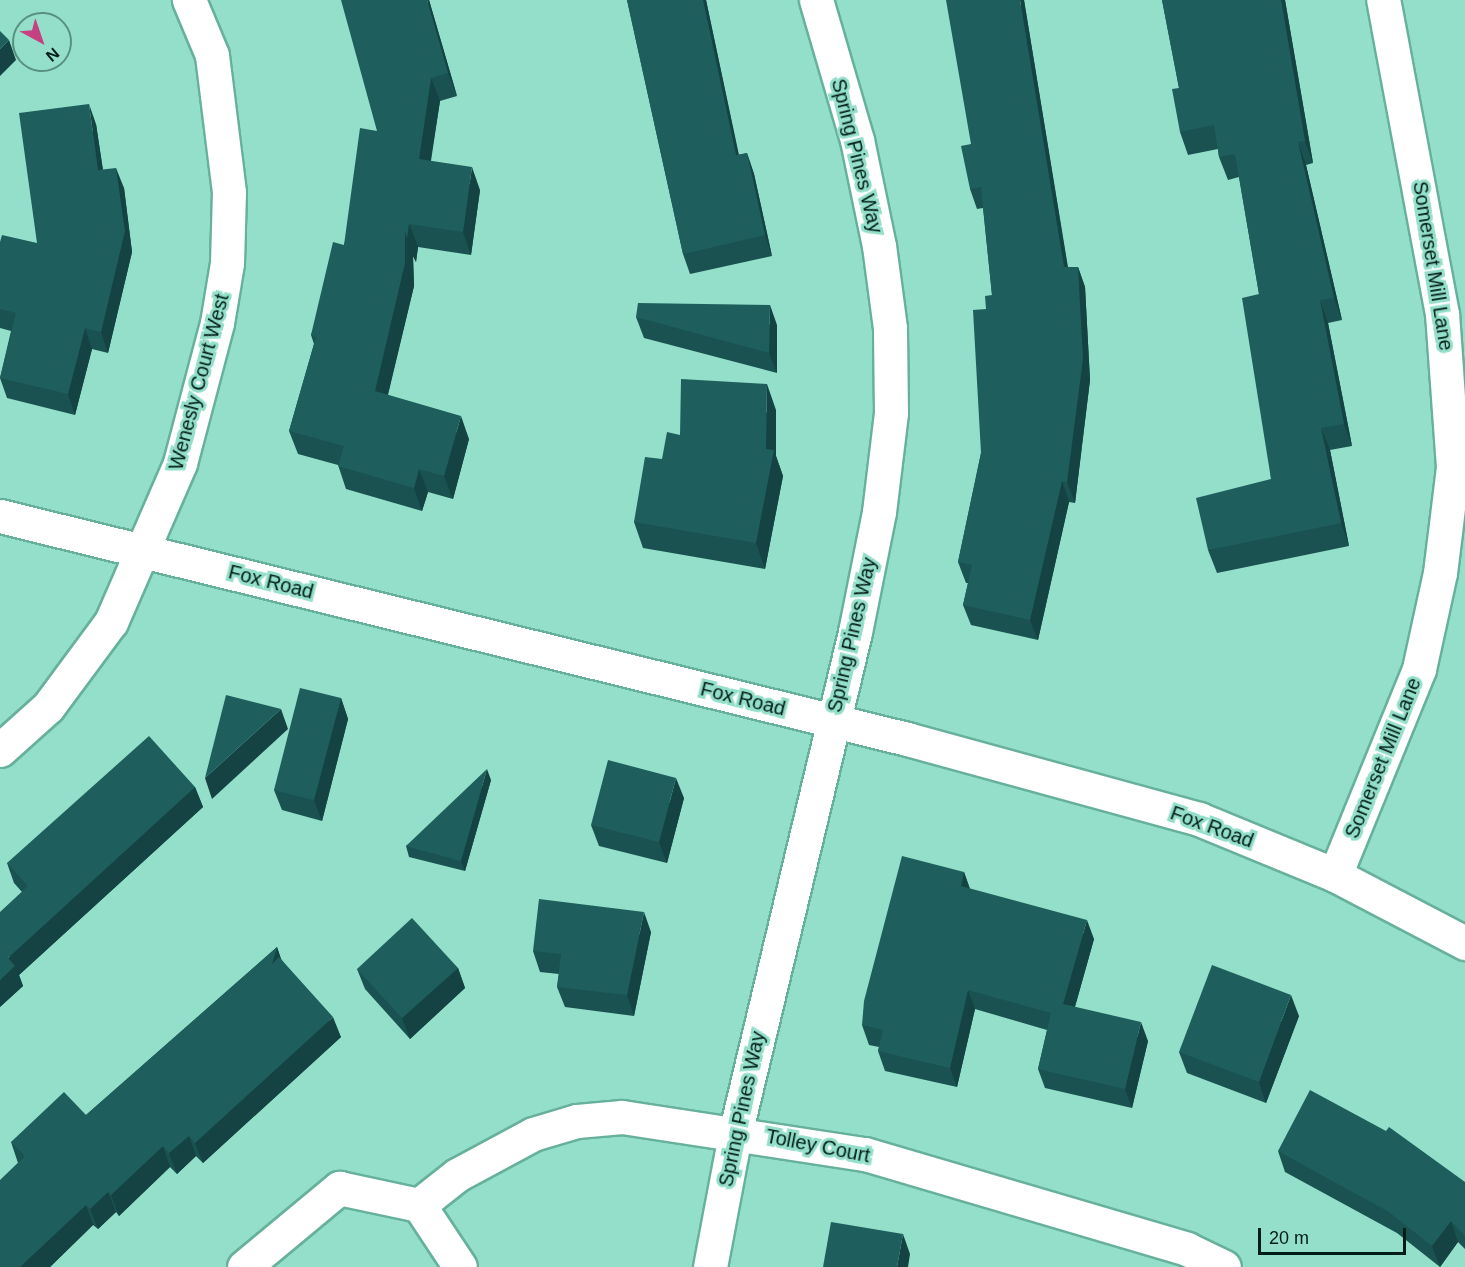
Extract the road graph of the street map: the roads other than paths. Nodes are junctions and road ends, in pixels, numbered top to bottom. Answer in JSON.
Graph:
{"nodes":[{"id":1,"x":189,"y":0,"type":"edge"},
{"id":2,"x":816,"y":0,"type":"edge"},
{"id":3,"x":1383,"y":0,"type":"edge"},
{"id":4,"x":0,"y":516,"type":"edge"},
{"id":5,"x":142,"y":552,"type":"junction"},
{"id":6,"x":833,"y":721,"type":"junction"},
{"id":7,"x":0,"y":750,"type":"edge"},
{"id":8,"x":1335,"y":875,"type":"junction"},
{"id":9,"x":1465,"y":943,"type":"edge"},
{"id":10,"x":736,"y":1131,"type":"junction"},
{"id":11,"x":418,"y":1205,"type":"junction"},
{"id":12,"x":244,"y":1267,"type":"edge"},
{"id":13,"x":460,"y":1267,"type":"edge"},
{"id":14,"x":710,"y":1267,"type":"edge"},
{"id":15,"x":1224,"y":1267,"type":"edge"}],
"edges":[{"from":1,"to":5,"type":"street","name":"Wenesly Court West"},
{"from":2,"to":6,"type":"street","name":"Spring Pines Way"},
{"from":3,"to":8,"type":"street","name":"Somerset Mill Lane"},
{"from":4,"to":5,"type":"street","name":"Fox Road"},
{"from":5,"to":6,"type":"street","name":"Fox Road"},
{"from":5,"to":7,"type":"street","name":"Wenesly Court West"},
{"from":6,"to":8,"type":"street","name":"Fox Road"},
{"from":6,"to":10,"type":"street","name":"Spring Pines Way"},
{"from":8,"to":9,"type":"street","name":"Fox Road"},
{"from":10,"to":11,"type":"street","name":"Tolley Court"},
{"from":10,"to":14,"type":"street","name":"Spring Pines Way"},
{"from":10,"to":15,"type":"street","name":"Tolley Court"},
{"from":11,"to":12,"type":"street"},
{"from":11,"to":13,"type":"street"}]}
